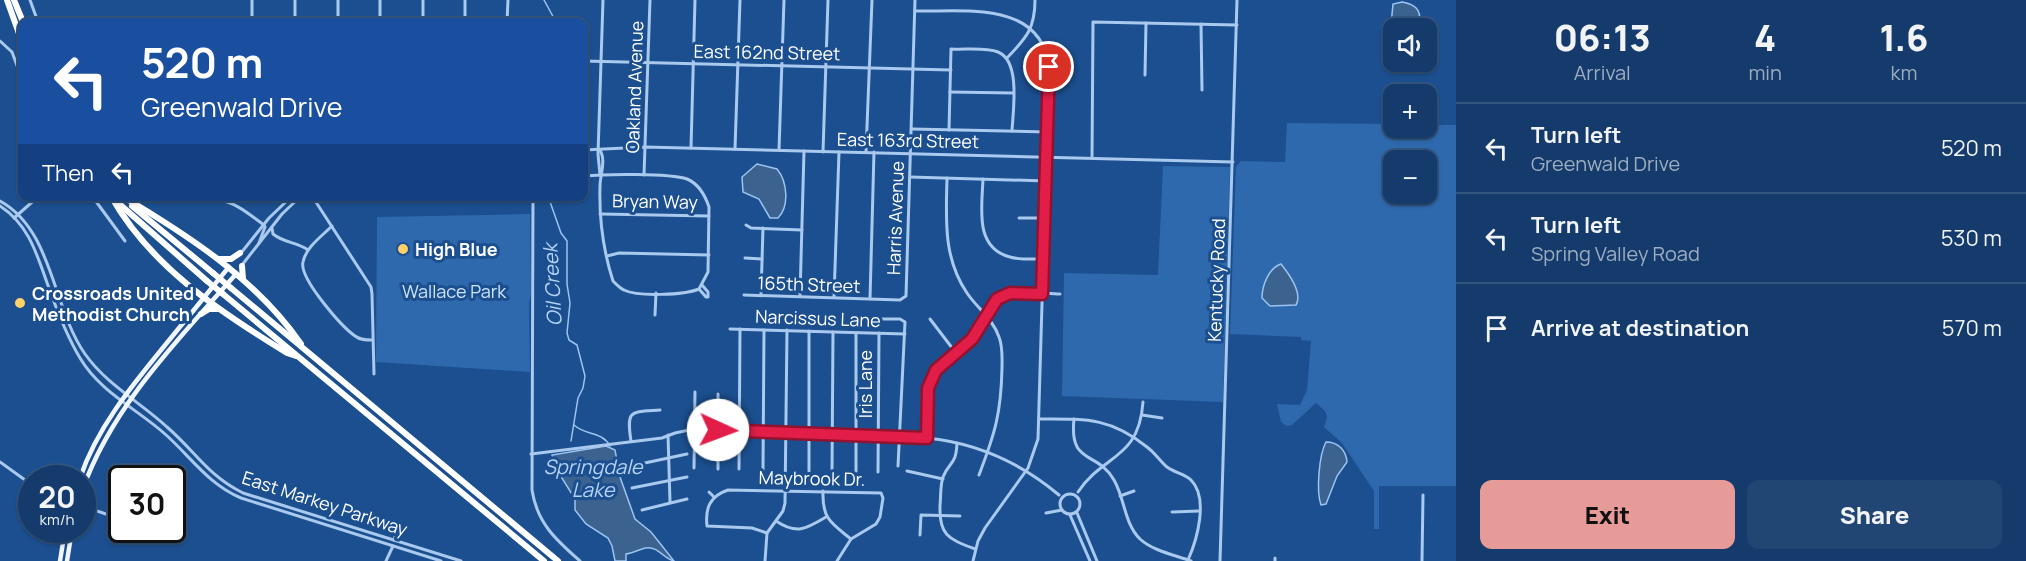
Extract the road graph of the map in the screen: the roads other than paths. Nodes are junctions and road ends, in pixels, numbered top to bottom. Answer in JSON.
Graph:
{"nodes":[{"id":1,"x":7,"y":0,"type":"edge"},
{"id":2,"x":14,"y":0,"type":"edge"},
{"id":3,"x":30,"y":0,"type":"edge"},
{"id":4,"x":252,"y":0,"type":"edge"},
{"id":5,"x":295,"y":0,"type":"edge"},
{"id":6,"x":338,"y":0,"type":"edge"},
{"id":7,"x":380,"y":0,"type":"edge"},
{"id":8,"x":423,"y":0,"type":"edge"},
{"id":9,"x":465,"y":0,"type":"edge"},
{"id":10,"x":508,"y":0,"type":"edge"},
{"id":11,"x":603,"y":0,"type":"edge"},
{"id":12,"x":650,"y":0,"type":"edge"},
{"id":13,"x":695,"y":0,"type":"edge"},
{"id":14,"x":740,"y":0,"type":"edge"},
{"id":15,"x":784,"y":0,"type":"edge"},
{"id":16,"x":828,"y":0,"type":"edge"},
{"id":17,"x":872,"y":0,"type":"edge"},
{"id":18,"x":915,"y":0,"type":"edge"},
{"id":19,"x":1035,"y":0,"type":"edge"},
{"id":20,"x":1237,"y":0,"type":"edge"},
{"id":21,"x":915,"y":11,"type":"junction"},
{"id":22,"x":21,"y":18,"type":"edge"},
{"id":23,"x":37,"y":18,"type":"edge"},
{"id":24,"x":252,"y":18,"type":"edge"},
{"id":25,"x":295,"y":18,"type":"edge"},
{"id":26,"x":338,"y":18,"type":"edge"},
{"id":27,"x":380,"y":18,"type":"edge"},
{"id":28,"x":423,"y":18,"type":"edge"},
{"id":29,"x":465,"y":18,"type":"edge"},
{"id":30,"x":507,"y":18,"type":"edge"},
{"id":31,"x":1146,"y":23,"type":"junction"},
{"id":32,"x":1201,"y":24,"type":"junction"},
{"id":33,"x":1237,"y":25,"type":"junction"},
{"id":34,"x":1032,"y":29,"type":"junction"},
{"id":35,"x":18,"y":31,"type":"edge"},
{"id":36,"x":0,"y":41,"type":"edge"},
{"id":37,"x":1007,"y":58,"type":"junction"},
{"id":38,"x":588,"y":61,"type":"edge"},
{"id":39,"x":601,"y":61,"type":"junction"},
{"id":40,"x":648,"y":63,"type":"junction"},
{"id":41,"x":694,"y":64,"type":"junction"},
{"id":42,"x":738,"y":65,"type":"junction"},
{"id":43,"x":782,"y":66,"type":"junction"},
{"id":44,"x":826,"y":67,"type":"junction"},
{"id":45,"x":18,"y":68,"type":"edge"},
{"id":46,"x":870,"y":68,"type":"junction"},
{"id":47,"x":913,"y":69,"type":"junction"},
{"id":48,"x":951,"y":70,"type":"junction"},
{"id":49,"x":1145,"y":75,"type":"dead end"},
{"id":50,"x":1202,"y":90,"type":"dead end"},
{"id":51,"x":950,"y":92,"type":"junction"},
{"id":52,"x":1013,"y":93,"type":"junction"},
{"id":53,"x":912,"y":129,"type":"junction"},
{"id":54,"x":949,"y":130,"type":"junction"},
{"id":55,"x":1012,"y":131,"type":"junction"},
{"id":56,"x":1047,"y":132,"type":"junction"},
{"id":57,"x":645,"y":147,"type":"junction"},
{"id":58,"x":691,"y":148,"type":"junction"},
{"id":59,"x":599,"y":149,"type":"junction"},
{"id":60,"x":735,"y":149,"type":"junction"},
{"id":61,"x":588,"y":150,"type":"edge"},
{"id":62,"x":779,"y":150,"type":"junction"},
{"id":63,"x":804,"y":151,"type":"junction"},
{"id":64,"x":823,"y":152,"type":"junction"},
{"id":65,"x":838,"y":152,"type":"junction"},
{"id":66,"x":866,"y":152,"type":"junction"},
{"id":67,"x":874,"y":152,"type":"junction"},
{"id":68,"x":911,"y":153,"type":"junction"},
{"id":69,"x":1047,"y":157,"type":"junction"},
{"id":70,"x":1092,"y":158,"type":"junction"},
{"id":71,"x":1233,"y":162,"type":"junction"},
{"id":72,"x":600,"y":175,"type":"junction"},
{"id":73,"x":588,"y":176,"type":"edge"},
{"id":74,"x":644,"y":176,"type":"junction"},
{"id":75,"x":910,"y":177,"type":"junction"},
{"id":76,"x":947,"y":178,"type":"junction"},
{"id":77,"x":983,"y":179,"type":"junction"},
{"id":78,"x":1046,"y":182,"type":"junction"},
{"id":79,"x":0,"y":201,"type":"edge"},
{"id":80,"x":33,"y":201,"type":"edge"},
{"id":81,"x":96,"y":201,"type":"edge"},
{"id":82,"x":114,"y":201,"type":"edge"},
{"id":83,"x":117,"y":201,"type":"edge"},
{"id":84,"x":128,"y":201,"type":"edge"},
{"id":85,"x":130,"y":201,"type":"edge"},
{"id":86,"x":221,"y":201,"type":"edge"},
{"id":87,"x":287,"y":201,"type":"edge"},
{"id":88,"x":296,"y":201,"type":"edge"},
{"id":89,"x":315,"y":201,"type":"edge"},
{"id":90,"x":533,"y":201,"type":"edge"},
{"id":91,"x":0,"y":207,"type":"edge"},
{"id":92,"x":19,"y":214,"type":"junction"},
{"id":93,"x":600,"y":214,"type":"junction"},
{"id":94,"x":709,"y":216,"type":"junction"},
{"id":95,"x":14,"y":218,"type":"junction"},
{"id":96,"x":1019,"y":218,"type":"dead end"},
{"id":97,"x":1045,"y":218,"type":"junction"},
{"id":98,"x":264,"y":225,"type":"junction"},
{"id":99,"x":746,"y":225,"type":"dead end"},
{"id":100,"x":332,"y":226,"type":"junction"},
{"id":101,"x":272,"y":227,"type":"junction"},
{"id":102,"x":763,"y":228,"type":"junction"},
{"id":103,"x":802,"y":230,"type":"junction"},
{"id":104,"x":273,"y":234,"type":"junction"},
{"id":105,"x":266,"y":235,"type":"junction"},
{"id":106,"x":125,"y":241,"type":"dead end"},
{"id":107,"x":259,"y":243,"type":"junction"},
{"id":108,"x":308,"y":250,"type":"junction"},
{"id":109,"x":240,"y":253,"type":"junction"},
{"id":110,"x":709,"y":255,"type":"junction"},
{"id":111,"x":607,"y":256,"type":"junction"},
{"id":112,"x":745,"y":258,"type":"dead end"},
{"id":113,"x":218,"y":259,"type":"junction"},
{"id":114,"x":762,"y":259,"type":"junction"},
{"id":115,"x":1044,"y":259,"type":"junction"},
{"id":116,"x":242,"y":266,"type":"junction"},
{"id":117,"x":229,"y":267,"type":"junction"},
{"id":118,"x":236,"y":274,"type":"junction"},
{"id":119,"x":249,"y":286,"type":"junction"},
{"id":120,"x":656,"y":293,"type":"junction"},
{"id":121,"x":906,"y":293,"type":"joint"},
{"id":122,"x":1042,"y":294,"type":"junction"},
{"id":123,"x":1060,"y":294,"type":"dead end"},
{"id":124,"x":744,"y":295,"type":"dead end"},
{"id":125,"x":760,"y":296,"type":"junction"},
{"id":126,"x":800,"y":297,"type":"junction"},
{"id":127,"x":200,"y":298,"type":"junction"},
{"id":128,"x":834,"y":298,"type":"junction"},
{"id":129,"x":870,"y":299,"type":"junction"},
{"id":130,"x":210,"y":303,"type":"junction"},
{"id":131,"x":219,"y":309,"type":"junction"},
{"id":132,"x":201,"y":314,"type":"junction"},
{"id":133,"x":655,"y":315,"type":"dead end"},
{"id":134,"x":986,"y":315,"type":"junction"},
{"id":135,"x":876,"y":319,"type":"dead end"},
{"id":136,"x":930,"y":319,"type":"dead end"},
{"id":137,"x":730,"y":328,"type":"dead end"},
{"id":138,"x":740,"y":329,"type":"junction"},
{"id":139,"x":764,"y":330,"type":"junction"},
{"id":140,"x":787,"y":330,"type":"junction"},
{"id":141,"x":809,"y":331,"type":"junction"},
{"id":142,"x":833,"y":332,"type":"junction"},
{"id":143,"x":856,"y":333,"type":"junction"},
{"id":144,"x":879,"y":333,"type":"junction"},
{"id":145,"x":905,"y":333,"type":"junction"},
{"id":146,"x":372,"y":340,"type":"junction"},
{"id":147,"x":307,"y":352,"type":"junction"},
{"id":148,"x":956,"y":353,"type":"junction"},
{"id":149,"x":300,"y":357,"type":"junction"},
{"id":150,"x":374,"y":374,"type":"dead end"},
{"id":151,"x":695,"y":392,"type":"dead end"},
{"id":152,"x":126,"y":394,"type":"junction"},
{"id":153,"x":718,"y":394,"type":"dead end"},
{"id":154,"x":132,"y":399,"type":"junction"},
{"id":155,"x":122,"y":401,"type":"junction"},
{"id":156,"x":1143,"y":402,"type":"dead end"},
{"id":157,"x":127,"y":406,"type":"junction"},
{"id":158,"x":660,"y":411,"type":"dead end"},
{"id":159,"x":1142,"y":415,"type":"junction"},
{"id":160,"x":1162,"y":418,"type":"dead end"},
{"id":161,"x":1039,"y":419,"type":"junction"},
{"id":162,"x":1074,"y":419,"type":"junction"},
{"id":163,"x":694,"y":429,"type":"junction"},
{"id":164,"x":718,"y":430,"type":"junction"},
{"id":165,"x":740,"y":431,"type":"junction"},
{"id":166,"x":764,"y":432,"type":"junction"},
{"id":167,"x":786,"y":433,"type":"junction"},
{"id":168,"x":809,"y":434,"type":"junction"},
{"id":169,"x":668,"y":435,"type":"junction"},
{"id":170,"x":833,"y":435,"type":"junction"},
{"id":171,"x":856,"y":436,"type":"junction"},
{"id":172,"x":878,"y":436,"type":"junction"},
{"id":173,"x":900,"y":437,"type":"junction"},
{"id":174,"x":1133,"y":437,"type":"junction"},
{"id":175,"x":927,"y":438,"type":"junction"},
{"id":176,"x":631,"y":441,"type":"junction"},
{"id":177,"x":957,"y":443,"type":"junction"},
{"id":178,"x":988,"y":452,"type":"junction"},
{"id":179,"x":531,"y":454,"type":"junction"},
{"id":180,"x":687,"y":454,"type":"dead end"},
{"id":181,"x":669,"y":458,"type":"junction"},
{"id":182,"x":0,"y":462,"type":"edge"},
{"id":183,"x":86,"y":465,"type":"edge"},
{"id":184,"x":93,"y":465,"type":"edge"},
{"id":185,"x":626,"y":466,"type":"dead end"},
{"id":186,"x":898,"y":466,"type":"dead end"},
{"id":187,"x":1103,"y":467,"type":"junction"},
{"id":188,"x":694,"y":468,"type":"dead end"},
{"id":189,"x":740,"y":469,"type":"dead end"},
{"id":190,"x":718,"y":470,"type":"dead end"},
{"id":191,"x":763,"y":470,"type":"dead end"},
{"id":192,"x":809,"y":471,"type":"dead end"},
{"id":193,"x":832,"y":471,"type":"dead end"},
{"id":194,"x":856,"y":471,"type":"dead end"},
{"id":195,"x":907,"y":471,"type":"dead end"},
{"id":196,"x":1026,"y":471,"type":"junction"},
{"id":197,"x":878,"y":472,"type":"dead end"},
{"id":198,"x":18,"y":475,"type":"edge"},
{"id":199,"x":979,"y":475,"type":"dead end"},
{"id":200,"x":687,"y":477,"type":"dead end"},
{"id":201,"x":943,"y":479,"type":"junction"},
{"id":202,"x":669,"y":481,"type":"junction"},
{"id":203,"x":632,"y":488,"type":"dead end"},
{"id":204,"x":786,"y":490,"type":"junction"},
{"id":205,"x":823,"y":491,"type":"junction"},
{"id":206,"x":1134,"y":491,"type":"dead end"},
{"id":207,"x":709,"y":492,"type":"dead end"},
{"id":208,"x":1078,"y":492,"type":"junction"},
{"id":209,"x":1071,"y":494,"type":"junction"},
{"id":210,"x":1059,"y":495,"type":"junction"},
{"id":211,"x":1064,"y":495,"type":"junction"},
{"id":212,"x":1423,"y":495,"type":"dead end"},
{"id":213,"x":1120,"y":496,"type":"junction"},
{"id":214,"x":714,"y":497,"type":"junction"},
{"id":215,"x":687,"y":499,"type":"dead end"},
{"id":216,"x":1079,"y":499,"type":"junction"},
{"id":217,"x":1060,"y":501,"type":"junction"},
{"id":218,"x":670,"y":502,"type":"junction"},
{"id":219,"x":642,"y":510,"type":"dead end"},
{"id":220,"x":1062,"y":510,"type":"junction"},
{"id":221,"x":1199,"y":511,"type":"junction"},
{"id":222,"x":1077,"y":512,"type":"junction"},
{"id":223,"x":1172,"y":512,"type":"dead end"},
{"id":224,"x":1046,"y":513,"type":"dead end"},
{"id":225,"x":1068,"y":514,"type":"junction"},
{"id":226,"x":940,"y":515,"type":"junction"},
{"id":227,"x":960,"y":516,"type":"dead end"},
{"id":228,"x":826,"y":517,"type":"junction"},
{"id":229,"x":776,"y":521,"type":"junction"},
{"id":230,"x":397,"y":531,"type":"dead end"},
{"id":231,"x":768,"y":533,"type":"junction"},
{"id":232,"x":920,"y":535,"type":"dead end"},
{"id":233,"x":851,"y":539,"type":"junction"},
{"id":234,"x":394,"y":540,"type":"junction"},
{"id":235,"x":63,"y":543,"type":"edge"},
{"id":236,"x":70,"y":543,"type":"edge"},
{"id":237,"x":393,"y":546,"type":"junction"},
{"id":238,"x":976,"y":549,"type":"junction"},
{"id":239,"x":1190,"y":560,"type":"edge"},
{"id":240,"x":60,"y":561,"type":"edge"},
{"id":241,"x":67,"y":561,"type":"edge"},
{"id":242,"x":386,"y":561,"type":"edge"},
{"id":243,"x":441,"y":561,"type":"edge"},
{"id":244,"x":461,"y":561,"type":"edge"},
{"id":245,"x":544,"y":561,"type":"edge"},
{"id":246,"x":558,"y":561,"type":"edge"},
{"id":247,"x":580,"y":561,"type":"edge"},
{"id":248,"x":765,"y":561,"type":"edge"},
{"id":249,"x":837,"y":561,"type":"edge"},
{"id":250,"x":973,"y":561,"type":"edge"},
{"id":251,"x":1090,"y":561,"type":"edge"},
{"id":252,"x":1096,"y":561,"type":"edge"},
{"id":253,"x":1220,"y":561,"type":"edge"},
{"id":254,"x":1422,"y":561,"type":"edge"}],
"edges":[{"from":1,"to":35,"type":"highway"},
{"from":2,"to":22,"type":"highway"},
{"from":3,"to":23,"type":"street"},
{"from":4,"to":24,"type":"street"},
{"from":5,"to":25,"type":"street"},
{"from":6,"to":26,"type":"street"},
{"from":7,"to":27,"type":"street"},
{"from":8,"to":28,"type":"street"},
{"from":9,"to":29,"type":"street"},
{"from":10,"to":30,"type":"street"},
{"from":11,"to":39,"type":"street"},
{"from":12,"to":40,"type":"street","name":"Oakland Avenue"},
{"from":13,"to":41,"type":"street"},
{"from":14,"to":42,"type":"street"},
{"from":15,"to":43,"type":"street"},
{"from":16,"to":44,"type":"street"},
{"from":17,"to":46,"type":"street"},
{"from":18,"to":21,"type":"street","name":"Harris Avenue"},
{"from":19,"to":34,"type":"street"},
{"from":20,"to":33,"type":"street","name":"Kentucky Road"},
{"from":21,"to":34,"type":"street"},
{"from":21,"to":47,"type":"street","name":"Harris Avenue"},
{"from":31,"to":32,"type":"street"},
{"from":31,"to":49,"type":"street"},
{"from":31,"to":70,"type":"street"},
{"from":32,"to":33,"type":"street"},
{"from":32,"to":50,"type":"street"},
{"from":33,"to":71,"type":"street","name":"Kentucky Road"},
{"from":34,"to":37,"type":"street"},
{"from":34,"to":56,"type":"street"},
{"from":36,"to":45,"type":"street"},
{"from":37,"to":48,"type":"street"},
{"from":37,"to":52,"type":"street"},
{"from":38,"to":39,"type":"street","name":"East 162nd Street"},
{"from":39,"to":40,"type":"street","name":"East 162nd Street"},
{"from":39,"to":59,"type":"street"},
{"from":40,"to":41,"type":"street","name":"East 162nd Street"},
{"from":40,"to":57,"type":"street","name":"Oakland Avenue"},
{"from":41,"to":42,"type":"street","name":"East 162nd Street"},
{"from":41,"to":58,"type":"street"},
{"from":42,"to":43,"type":"street","name":"East 162nd Street"},
{"from":42,"to":60,"type":"street"},
{"from":43,"to":44,"type":"street","name":"East 162nd Street"},
{"from":43,"to":62,"type":"street"},
{"from":44,"to":46,"type":"street","name":"East 162nd Street"},
{"from":44,"to":64,"type":"street"},
{"from":46,"to":47,"type":"street","name":"East 162nd Street"},
{"from":46,"to":66,"type":"street"},
{"from":47,"to":48,"type":"street","name":"East 162nd Street"},
{"from":47,"to":53,"type":"street","name":"Harris Avenue"},
{"from":48,"to":51,"type":"street"},
{"from":51,"to":52,"type":"street"},
{"from":51,"to":54,"type":"street"},
{"from":52,"to":55,"type":"street"},
{"from":53,"to":54,"type":"street"},
{"from":53,"to":68,"type":"street","name":"Harris Avenue"},
{"from":54,"to":55,"type":"street"},
{"from":55,"to":56,"type":"street"},
{"from":56,"to":69,"type":"street"},
{"from":57,"to":58,"type":"street","name":"East 163rd Street"},
{"from":57,"to":59,"type":"street","name":"East 163rd Street"},
{"from":57,"to":74,"type":"street","name":"Oakland Avenue"},
{"from":58,"to":60,"type":"street","name":"East 163rd Street"},
{"from":59,"to":61,"type":"street","name":"East 163rd Street"},
{"from":59,"to":72,"type":"street"},
{"from":60,"to":62,"type":"street","name":"East 163rd Street"},
{"from":62,"to":63,"type":"street","name":"East 163rd Street"},
{"from":63,"to":64,"type":"street","name":"East 163rd Street"},
{"from":63,"to":103,"type":"street"},
{"from":64,"to":65,"type":"street","name":"East 163rd Street"},
{"from":65,"to":66,"type":"street","name":"East 163rd Street"},
{"from":65,"to":128,"type":"street"},
{"from":66,"to":67,"type":"street","name":"East 163rd Street"},
{"from":67,"to":68,"type":"street","name":"East 163rd Street"},
{"from":67,"to":129,"type":"street"},
{"from":68,"to":69,"type":"street","name":"East 163rd Street"},
{"from":68,"to":75,"type":"street","name":"Harris Avenue"},
{"from":69,"to":70,"type":"street","name":"East 163rd Street"},
{"from":69,"to":78,"type":"street"},
{"from":70,"to":71,"type":"street","name":"East 163rd Street"},
{"from":71,"to":253,"type":"street","name":"Kentucky Road"},
{"from":72,"to":73,"type":"street"},
{"from":72,"to":74,"type":"street"},
{"from":72,"to":93,"type":"street"},
{"from":74,"to":94,"type":"street"},
{"from":75,"to":76,"type":"street"},
{"from":75,"to":121,"type":"street","name":"Harris Avenue"},
{"from":76,"to":77,"type":"street"},
{"from":76,"to":134,"type":"street"},
{"from":77,"to":78,"type":"street"},
{"from":77,"to":115,"type":"street"},
{"from":78,"to":97,"type":"street"},
{"from":79,"to":92,"type":"street","name":"East Markey Parkway"},
{"from":80,"to":92,"type":"street"},
{"from":81,"to":106,"type":"street"},
{"from":82,"to":127,"type":"highway"},
{"from":83,"to":149,"type":"highway","bridge":true},
{"from":84,"to":147,"type":"highway","bridge":true},
{"from":85,"to":113,"type":"highway"},
{"from":86,"to":98,"type":"street"},
{"from":87,"to":98,"type":"street"},
{"from":88,"to":101,"type":"street"},
{"from":89,"to":100,"type":"street"},
{"from":90,"to":179,"type":"street"},
{"from":91,"to":95,"type":"street","name":"East Markey Parkway"},
{"from":92,"to":95,"type":"street"},
{"from":92,"to":152,"type":"street","name":"East Markey Parkway"},
{"from":93,"to":94,"type":"street","name":"Bryan Way"},
{"from":93,"to":111,"type":"street"},
{"from":94,"to":110,"type":"street"},
{"from":95,"to":155,"type":"street","name":"East Markey Parkway"},
{"from":96,"to":97,"type":"street"},
{"from":97,"to":115,"type":"street"},
{"from":98,"to":107,"type":"street"},
{"from":98,"to":109,"type":"street"},
{"from":99,"to":102,"type":"street"},
{"from":100,"to":108,"type":"street"},
{"from":100,"to":146,"type":"street"},
{"from":101,"to":104,"type":"street"},
{"from":101,"to":105,"type":"street"},
{"from":102,"to":103,"type":"street"},
{"from":102,"to":114,"type":"street"},
{"from":103,"to":126,"type":"street"},
{"from":104,"to":105,"type":"street"},
{"from":104,"to":108,"type":"street"},
{"from":105,"to":107,"type":"street"},
{"from":107,"to":116,"type":"street"},
{"from":108,"to":146,"type":"street"},
{"from":109,"to":113,"type":"highway"},
{"from":109,"to":117,"type":"street"},
{"from":110,"to":111,"type":"street"},
{"from":110,"to":120,"type":"street"},
{"from":111,"to":120,"type":"street"},
{"from":112,"to":114,"type":"street"},
{"from":113,"to":117,"type":"highway"},
{"from":114,"to":125,"type":"street"},
{"from":115,"to":122,"type":"street"},
{"from":116,"to":118,"type":"street"},
{"from":116,"to":119,"type":"highway"},
{"from":117,"to":118,"type":"highway"},
{"from":117,"to":127,"type":"main road"},
{"from":118,"to":119,"type":"highway"},
{"from":118,"to":130,"type":"main road"},
{"from":119,"to":147,"type":"highway"},
{"from":120,"to":133,"type":"street"},
{"from":121,"to":129,"type":"street","name":"165th Street"},
{"from":122,"to":123,"type":"street"},
{"from":122,"to":134,"type":"street"},
{"from":122,"to":161,"type":"street"},
{"from":124,"to":125,"type":"street","name":"165th Street"},
{"from":125,"to":126,"type":"street","name":"165th Street"},
{"from":126,"to":128,"type":"street","name":"165th Street"},
{"from":127,"to":130,"type":"highway"},
{"from":127,"to":152,"type":"main road"},
{"from":128,"to":129,"type":"street","name":"165th Street"},
{"from":130,"to":131,"type":"highway"},
{"from":130,"to":132,"type":"main road"},
{"from":131,"to":132,"type":"highway"},
{"from":131,"to":149,"type":"highway"},
{"from":132,"to":154,"type":"main road"},
{"from":134,"to":148,"type":"street"},
{"from":134,"to":178,"type":"street"},
{"from":135,"to":145,"type":"street"},
{"from":136,"to":148,"type":"street"},
{"from":137,"to":138,"type":"street","name":"Narcissus Lane"},
{"from":138,"to":139,"type":"street","name":"Narcissus Lane"},
{"from":138,"to":165,"type":"street"},
{"from":139,"to":140,"type":"street","name":"Narcissus Lane"},
{"from":139,"to":166,"type":"street"},
{"from":140,"to":141,"type":"street","name":"Narcissus Lane"},
{"from":140,"to":167,"type":"street"},
{"from":141,"to":142,"type":"street","name":"Narcissus Lane"},
{"from":141,"to":168,"type":"street"},
{"from":142,"to":143,"type":"street","name":"Narcissus Lane"},
{"from":142,"to":170,"type":"street"},
{"from":143,"to":144,"type":"street","name":"Narcissus Lane"},
{"from":143,"to":171,"type":"street"},
{"from":144,"to":145,"type":"street","name":"Narcissus Lane"},
{"from":144,"to":172,"type":"street","name":"Iris Lane"},
{"from":145,"to":173,"type":"street"},
{"from":146,"to":150,"type":"street"},
{"from":147,"to":246,"type":"highway"},
{"from":148,"to":175,"type":"street"},
{"from":149,"to":245,"type":"highway"},
{"from":151,"to":163,"type":"street"},
{"from":152,"to":154,"type":"street","name":"East Markey Parkway"},
{"from":152,"to":155,"type":"main road"},
{"from":153,"to":164,"type":"street"},
{"from":154,"to":157,"type":"main road"},
{"from":154,"to":234,"type":"street","name":"East Markey Parkway"},
{"from":155,"to":157,"type":"street","name":"East Markey Parkway"},
{"from":155,"to":183,"type":"main road"},
{"from":156,"to":159,"type":"street"},
{"from":157,"to":184,"type":"main road"},
{"from":157,"to":237,"type":"street","name":"East Markey Parkway"},
{"from":158,"to":176,"type":"street"},
{"from":159,"to":160,"type":"street"},
{"from":159,"to":174,"type":"street"},
{"from":161,"to":162,"type":"street"},
{"from":161,"to":196,"type":"street"},
{"from":162,"to":174,"type":"street"},
{"from":162,"to":187,"type":"street"},
{"from":163,"to":164,"type":"street"},
{"from":163,"to":169,"type":"street"},
{"from":163,"to":188,"type":"street"},
{"from":164,"to":165,"type":"street"},
{"from":164,"to":190,"type":"street"},
{"from":165,"to":166,"type":"street"},
{"from":165,"to":189,"type":"street"},
{"from":166,"to":167,"type":"street"},
{"from":166,"to":191,"type":"street"},
{"from":167,"to":168,"type":"street"},
{"from":167,"to":204,"type":"street"},
{"from":168,"to":170,"type":"street"},
{"from":168,"to":192,"type":"street"},
{"from":169,"to":176,"type":"street"},
{"from":169,"to":181,"type":"street"},
{"from":170,"to":171,"type":"street"},
{"from":170,"to":193,"type":"street"},
{"from":171,"to":172,"type":"street"},
{"from":171,"to":194,"type":"street"},
{"from":172,"to":173,"type":"street"},
{"from":172,"to":197,"type":"street","name":"Iris Lane"},
{"from":173,"to":175,"type":"street"},
{"from":173,"to":186,"type":"street"},
{"from":174,"to":187,"type":"street"},
{"from":174,"to":221,"type":"street"},
{"from":175,"to":177,"type":"street"},
{"from":176,"to":179,"type":"street"},
{"from":177,"to":178,"type":"street"},
{"from":177,"to":201,"type":"street"},
{"from":178,"to":196,"type":"street"},
{"from":178,"to":199,"type":"street"},
{"from":179,"to":247,"type":"street"},
{"from":180,"to":181,"type":"street"},
{"from":181,"to":185,"type":"street"},
{"from":181,"to":202,"type":"street"},
{"from":182,"to":198,"type":"street"},
{"from":187,"to":208,"type":"street"},
{"from":187,"to":213,"type":"street"},
{"from":195,"to":201,"type":"street"},
{"from":196,"to":210,"type":"street"},
{"from":196,"to":238,"type":"street"},
{"from":200,"to":202,"type":"street"},
{"from":201,"to":226,"type":"street"},
{"from":202,"to":203,"type":"street"},
{"from":202,"to":218,"type":"street"},
{"from":204,"to":205,"type":"street","name":"Maybrook Dr."},
{"from":204,"to":214,"type":"street","name":"Maybrook Dr."},
{"from":204,"to":229,"type":"street"},
{"from":205,"to":228,"type":"street"},
{"from":205,"to":233,"type":"street","name":"Maybrook Dr."},
{"from":206,"to":213,"type":"street"},
{"from":207,"to":214,"type":"street"},
{"from":208,"to":209,"type":"street"},
{"from":208,"to":216,"type":"street"},
{"from":209,"to":211,"type":"street"},
{"from":209,"to":216,"type":"street"},
{"from":210,"to":211,"type":"street"},
{"from":210,"to":217,"type":"street"},
{"from":211,"to":217,"type":"street"},
{"from":212,"to":254,"type":"street"},
{"from":213,"to":239,"type":"street"},
{"from":214,"to":231,"type":"street"},
{"from":215,"to":218,"type":"street"},
{"from":216,"to":222,"type":"street"},
{"from":217,"to":220,"type":"street"},
{"from":218,"to":219,"type":"street"},
{"from":220,"to":224,"type":"street"},
{"from":220,"to":225,"type":"street"},
{"from":221,"to":223,"type":"street"},
{"from":221,"to":239,"type":"street"},
{"from":222,"to":225,"type":"street"},
{"from":222,"to":252,"type":"street"},
{"from":225,"to":251,"type":"street"},
{"from":226,"to":227,"type":"street"},
{"from":226,"to":232,"type":"street"},
{"from":226,"to":238,"type":"street"},
{"from":228,"to":229,"type":"street"},
{"from":228,"to":233,"type":"street"},
{"from":229,"to":231,"type":"street"},
{"from":230,"to":234,"type":"street"},
{"from":231,"to":248,"type":"street"},
{"from":233,"to":249,"type":"street"},
{"from":234,"to":237,"type":"street"},
{"from":234,"to":244,"type":"street","name":"East Markey Parkway"},
{"from":235,"to":240,"type":"main road"},
{"from":236,"to":241,"type":"main road"},
{"from":237,"to":242,"type":"street"},
{"from":237,"to":243,"type":"street","name":"East Markey Parkway"},
{"from":238,"to":250,"type":"street"}]}
